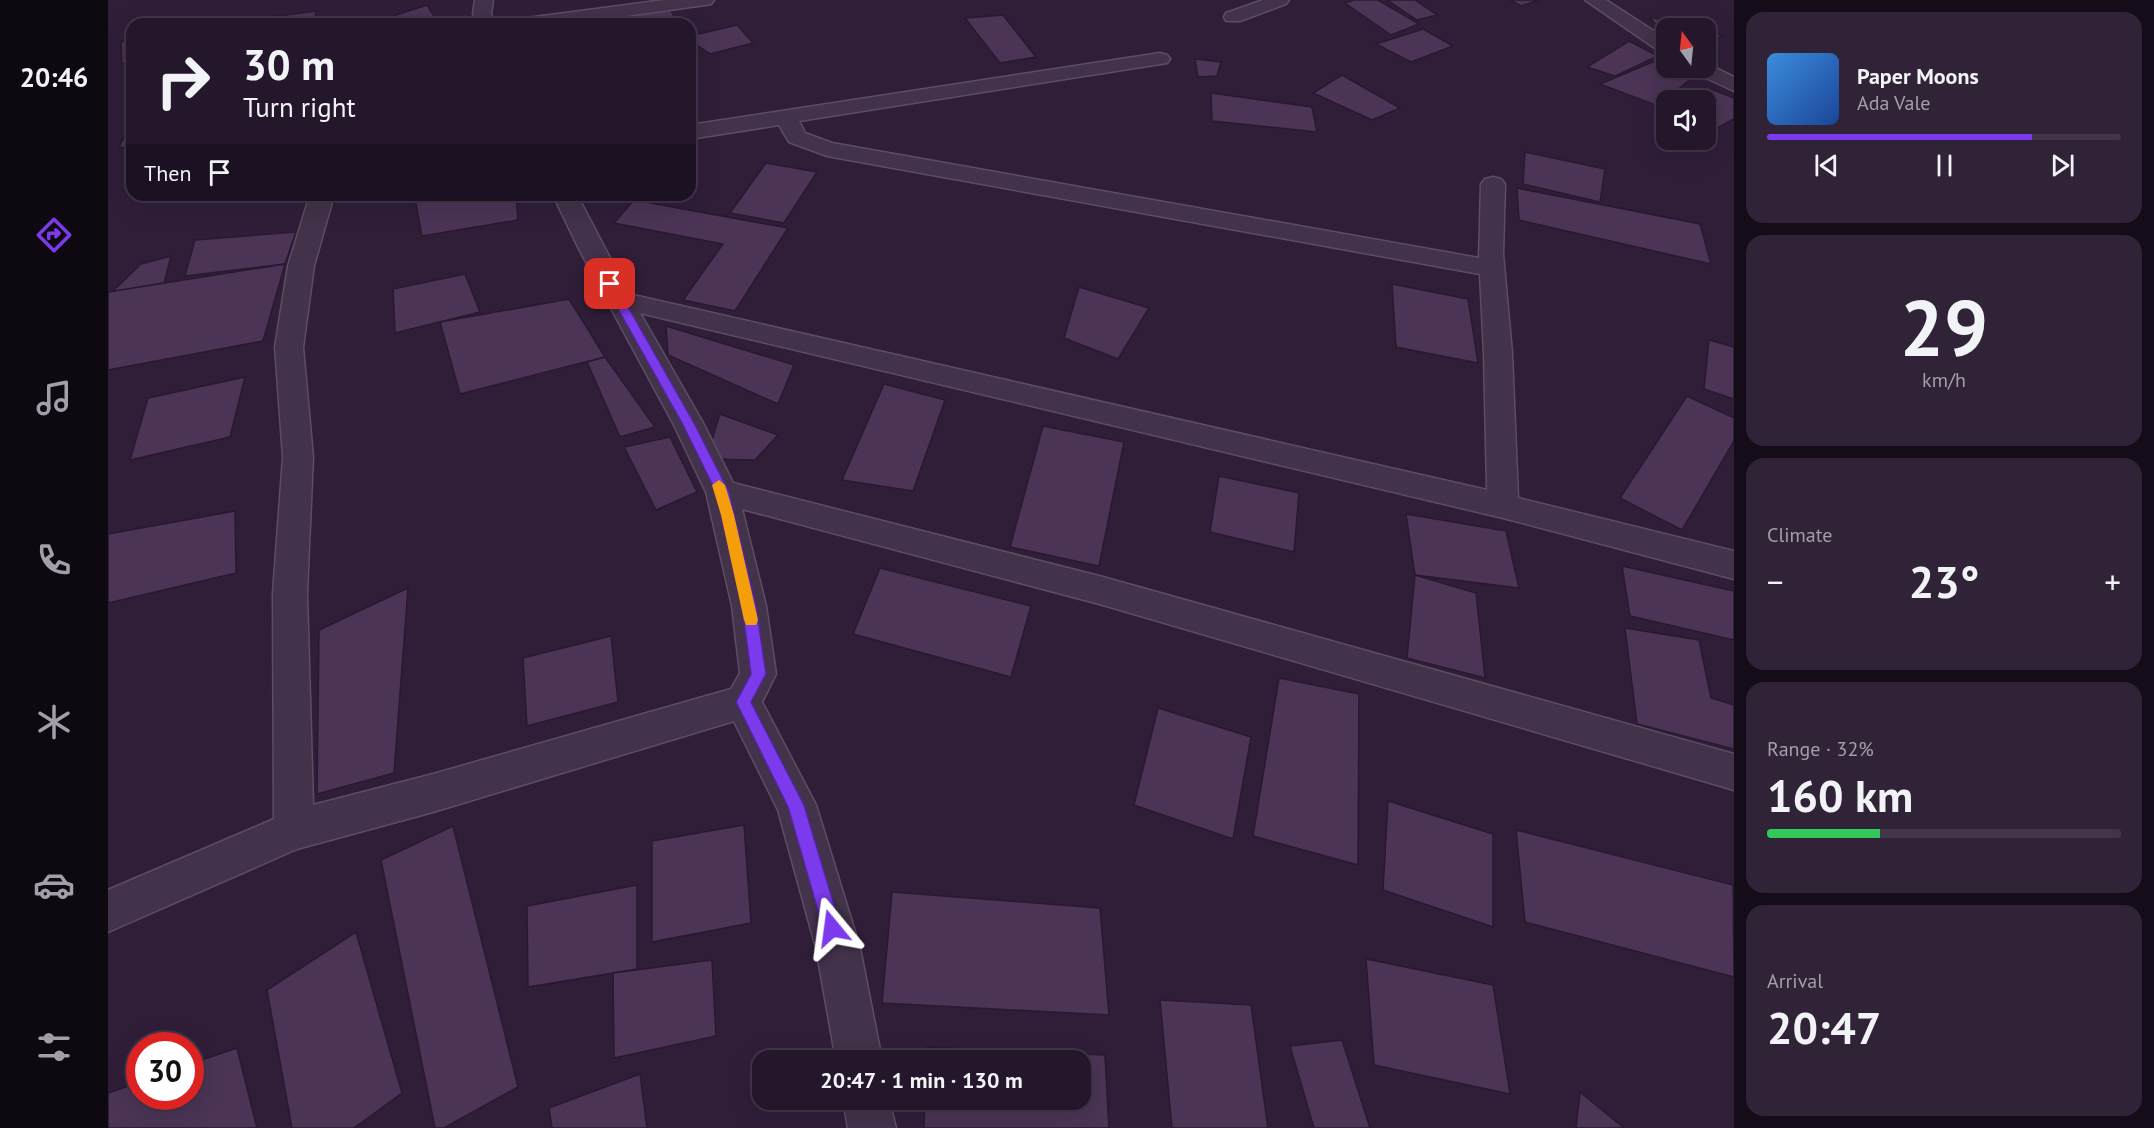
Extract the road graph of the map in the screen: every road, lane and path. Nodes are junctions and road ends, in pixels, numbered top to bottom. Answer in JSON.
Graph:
{"nodes":[{"id":1,"x":484,"y":0,"type":"edge"},
{"id":2,"x":705,"y":0,"type":"edge"},
{"id":3,"x":1280,"y":0,"type":"edge"},
{"id":4,"x":1594,"y":0,"type":"edge"},
{"id":5,"x":1233,"y":17,"type":"dead end"},
{"id":6,"x":484,"y":18,"type":"edge"},
{"id":7,"x":572,"y":18,"type":"edge"},
{"id":8,"x":1656,"y":40,"type":"edge"},
{"id":9,"x":1160,"y":59,"type":"dead end"},
{"id":10,"x":1716,"y":76,"type":"edge"},
{"id":11,"x":1734,"y":85,"type":"edge"},
{"id":12,"x":786,"y":117,"type":"junction"},
{"id":13,"x":696,"y":131,"type":"edge"},
{"id":14,"x":1493,"y":184,"type":"dead end"},
{"id":15,"x":320,"y":201,"type":"edge"},
{"id":16,"x":568,"y":201,"type":"edge"},
{"id":17,"x":1492,"y":268,"type":"junction"},
{"id":18,"x":619,"y":300,"type":"junction"},
{"id":19,"x":722,"y":492,"type":"junction"},
{"id":20,"x":1503,"y":506,"type":"junction"},
{"id":21,"x":1734,"y":565,"type":"edge"},
{"id":22,"x":743,"y":702,"type":"junction"},
{"id":23,"x":1734,"y":771,"type":"edge"},
{"id":24,"x":294,"y":830,"type":"junction"},
{"id":25,"x":108,"y":911,"type":"edge"},
{"id":26,"x":857,"y":1050,"type":"edge"},
{"id":27,"x":868,"y":1110,"type":"edge"},
{"id":28,"x":872,"y":1128,"type":"edge"}],
"edges":[{"from":1,"to":6,"type":"street"},
{"from":2,"to":7,"type":"street"},
{"from":3,"to":5,"type":"street"},
{"from":4,"to":8,"type":"street"},
{"from":9,"to":12,"type":"street"},
{"from":10,"to":11,"type":"street"},
{"from":12,"to":13,"type":"street"},
{"from":12,"to":17,"type":"street"},
{"from":14,"to":17,"type":"street"},
{"from":15,"to":24,"type":"street"},
{"from":16,"to":18,"type":"street"},
{"from":17,"to":20,"type":"street"},
{"from":18,"to":19,"type":"street"},
{"from":18,"to":20,"type":"street"},
{"from":19,"to":22,"type":"street"},
{"from":19,"to":23,"type":"street"},
{"from":20,"to":21,"type":"street"},
{"from":22,"to":24,"type":"street"},
{"from":22,"to":26,"type":"street"},
{"from":24,"to":25,"type":"street"},
{"from":27,"to":28,"type":"street"}]}
